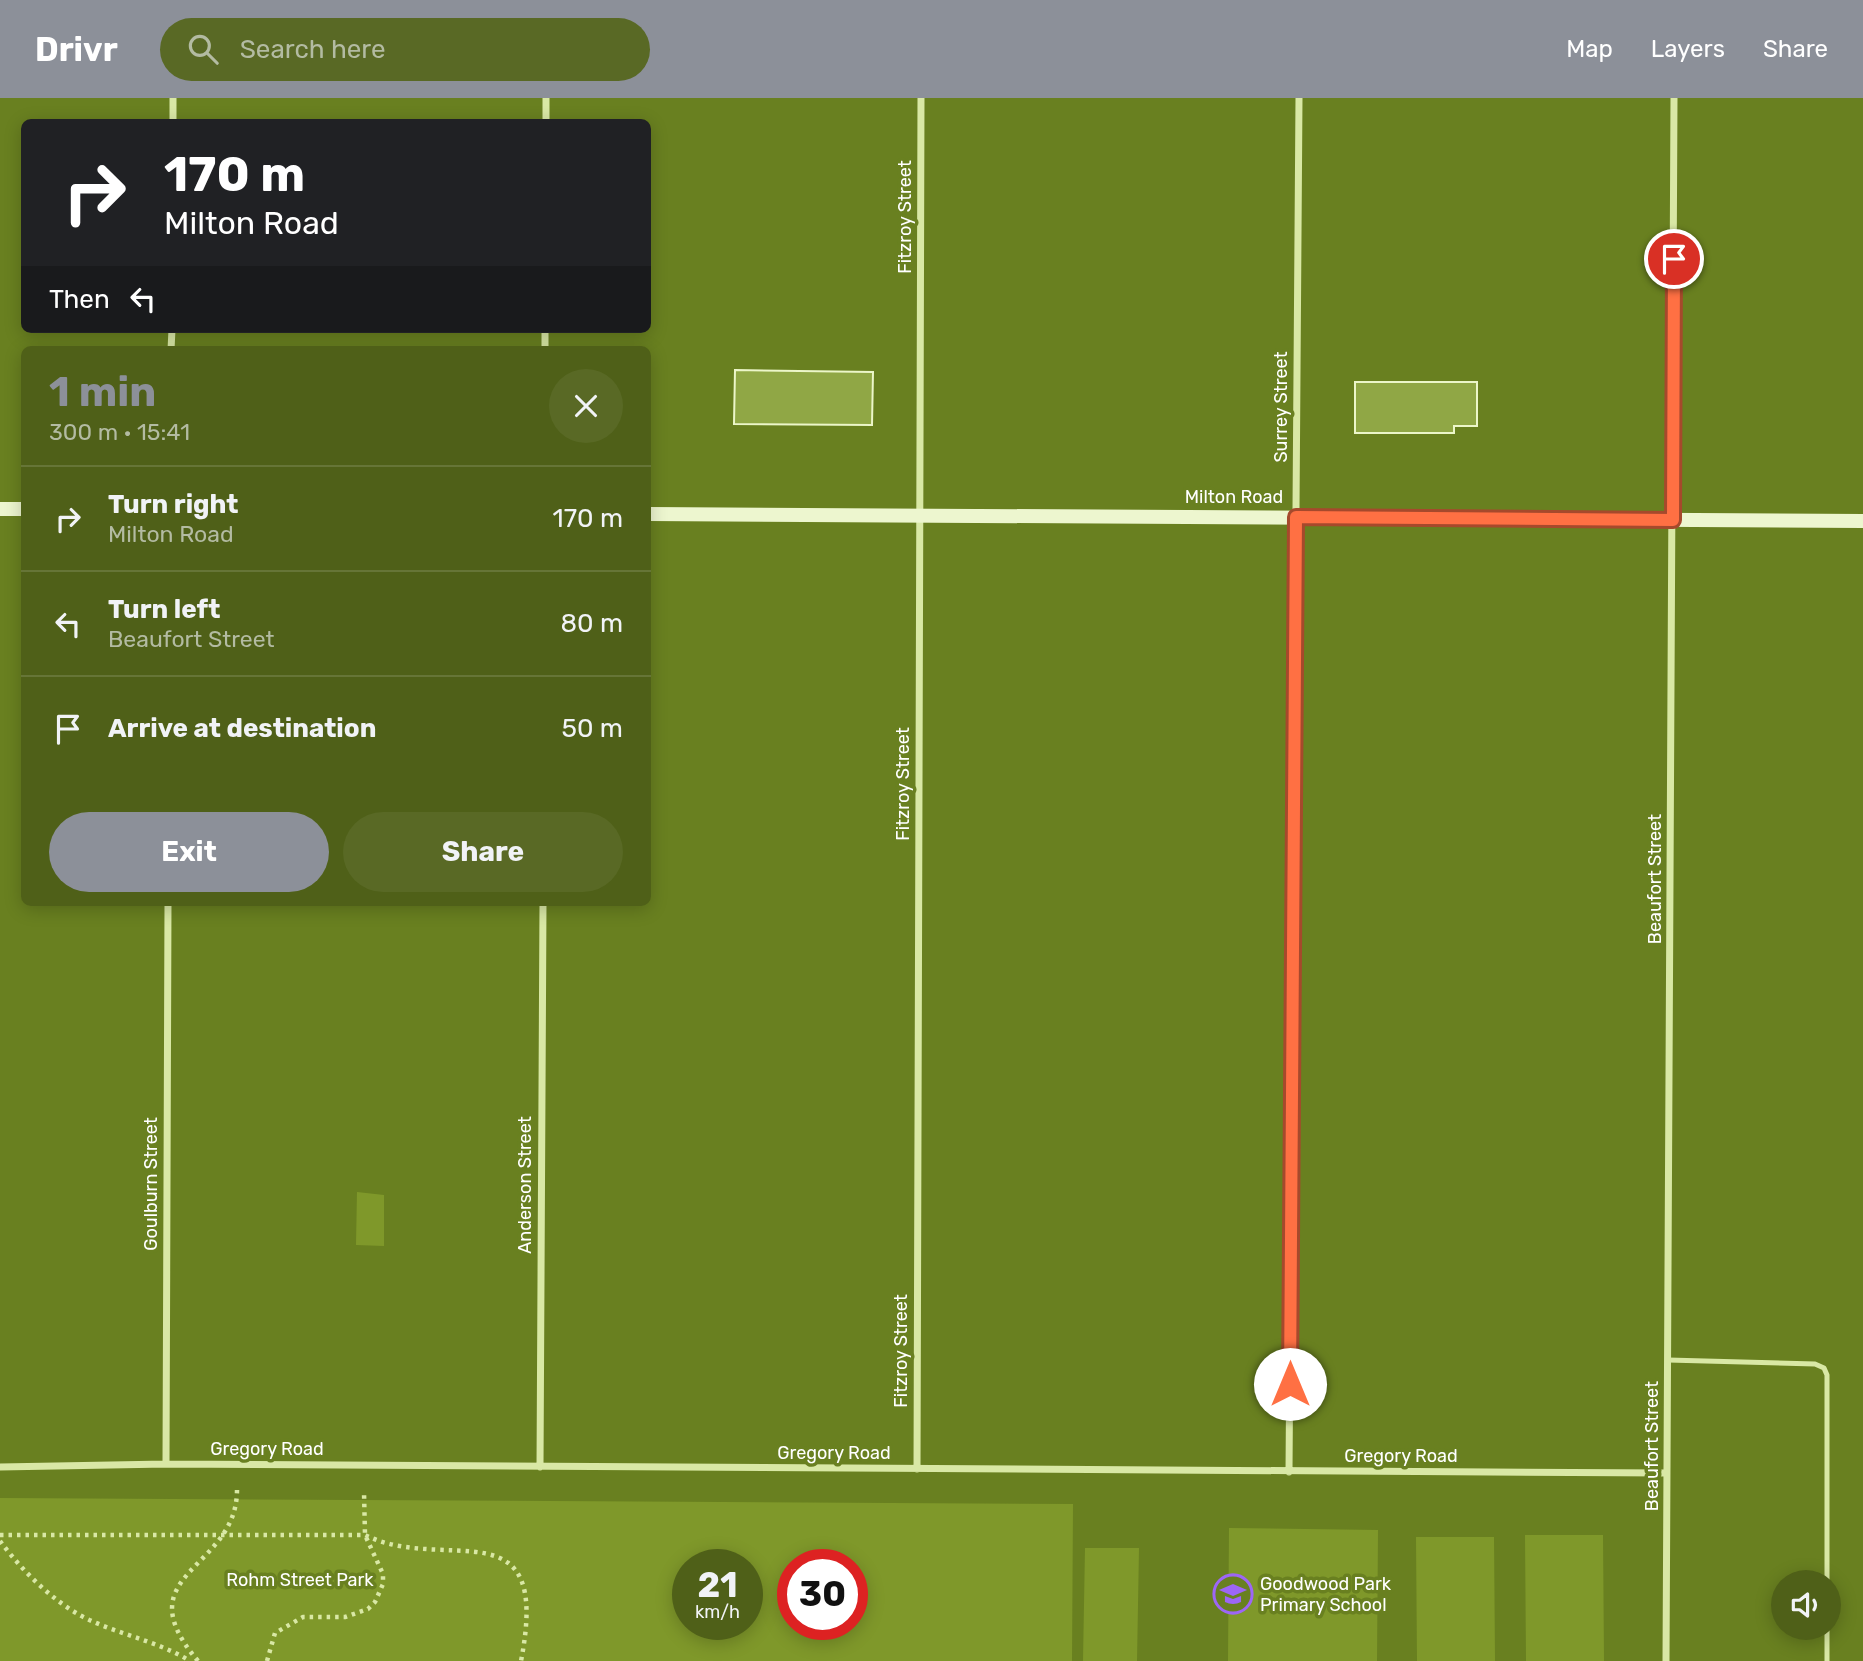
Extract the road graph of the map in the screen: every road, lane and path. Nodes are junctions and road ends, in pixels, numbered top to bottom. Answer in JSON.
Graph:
{"nodes":[{"id":1,"x":173,"y":98,"type":"edge"},
{"id":2,"x":546,"y":98,"type":"edge"},
{"id":3,"x":921,"y":98,"type":"edge"},
{"id":4,"x":1299,"y":98,"type":"edge"},
{"id":5,"x":1674,"y":98,"type":"edge"},
{"id":6,"x":173,"y":119,"type":"edge"},
{"id":7,"x":546,"y":119,"type":"edge"},
{"id":8,"x":0,"y":509,"type":"edge"},
{"id":9,"x":21,"y":509,"type":"edge"},
{"id":10,"x":651,"y":514,"type":"edge"},
{"id":11,"x":919,"y":516,"type":"junction"},
{"id":12,"x":1296,"y":517,"type":"junction"},
{"id":13,"x":1673,"y":520,"type":"junction"},
{"id":14,"x":1863,"y":521,"type":"edge"},
{"id":15,"x":168,"y":906,"type":"edge"},
{"id":16,"x":542,"y":906,"type":"edge"},
{"id":17,"x":1668,"y":1360,"type":"junction"},
{"id":18,"x":166,"y":1464,"type":"junction"},
{"id":19,"x":0,"y":1466,"type":"edge"},
{"id":20,"x":540,"y":1467,"type":"junction"},
{"id":21,"x":916,"y":1469,"type":"junction"},
{"id":22,"x":1289,"y":1472,"type":"junction"},
{"id":23,"x":1667,"y":1473,"type":"junction"},
{"id":24,"x":237,"y":1490,"type":"dead end"},
{"id":25,"x":364,"y":1492,"type":"dead end"},
{"id":26,"x":0,"y":1535,"type":"edge"},
{"id":27,"x":224,"y":1535,"type":"junction"},
{"id":28,"x":365,"y":1535,"type":"junction"},
{"id":29,"x":0,"y":1541,"type":"edge"},
{"id":30,"x":1827,"y":1570,"type":"edge"},
{"id":31,"x":1827,"y":1640,"type":"edge"},
{"id":32,"x":190,"y":1661,"type":"edge"},
{"id":33,"x":198,"y":1661,"type":"edge"},
{"id":34,"x":267,"y":1661,"type":"edge"},
{"id":35,"x":521,"y":1661,"type":"edge"},
{"id":36,"x":1666,"y":1661,"type":"edge"},
{"id":37,"x":1827,"y":1661,"type":"edge"}],
"edges":[{"from":1,"to":6,"type":"street"},
{"from":2,"to":7,"type":"street"},
{"from":3,"to":11,"type":"street","name":"Fitzroy Street"},
{"from":4,"to":12,"type":"street","name":"Surrey Street"},
{"from":5,"to":13,"type":"street","name":"Beaufort Street"},
{"from":8,"to":9,"type":"street"},
{"from":10,"to":11,"type":"street","name":"Milton Road"},
{"from":11,"to":12,"type":"street","name":"Milton Road"},
{"from":11,"to":21,"type":"street","name":"Fitzroy Street"},
{"from":12,"to":13,"type":"street","name":"Milton Road"},
{"from":12,"to":22,"type":"street","name":"Surrey Street"},
{"from":13,"to":14,"type":"street","name":"Milton Road"},
{"from":13,"to":17,"type":"street","name":"Beaufort Street"},
{"from":15,"to":18,"type":"street","name":"Goulburn Street"},
{"from":16,"to":20,"type":"street","name":"Anderson Street"},
{"from":17,"to":23,"type":"street","name":"Beaufort Street"},
{"from":17,"to":30,"type":"lane"},
{"from":18,"to":19,"type":"street","name":"Gregory Road"},
{"from":18,"to":20,"type":"street","name":"Gregory Road"},
{"from":20,"to":21,"type":"street","name":"Gregory Road"},
{"from":21,"to":22,"type":"street","name":"Gregory Road"},
{"from":22,"to":23,"type":"street","name":"Gregory Road"},
{"from":23,"to":36,"type":"street","name":"Beaufort Street"},
{"from":24,"to":27,"type":"path"},
{"from":25,"to":28,"type":"path"},
{"from":26,"to":27,"type":"path"},
{"from":27,"to":28,"type":"path"},
{"from":27,"to":33,"type":"path"},
{"from":28,"to":34,"type":"path"},
{"from":28,"to":35,"type":"path"},
{"from":29,"to":32,"type":"path"},
{"from":31,"to":37,"type":"lane"}]}
